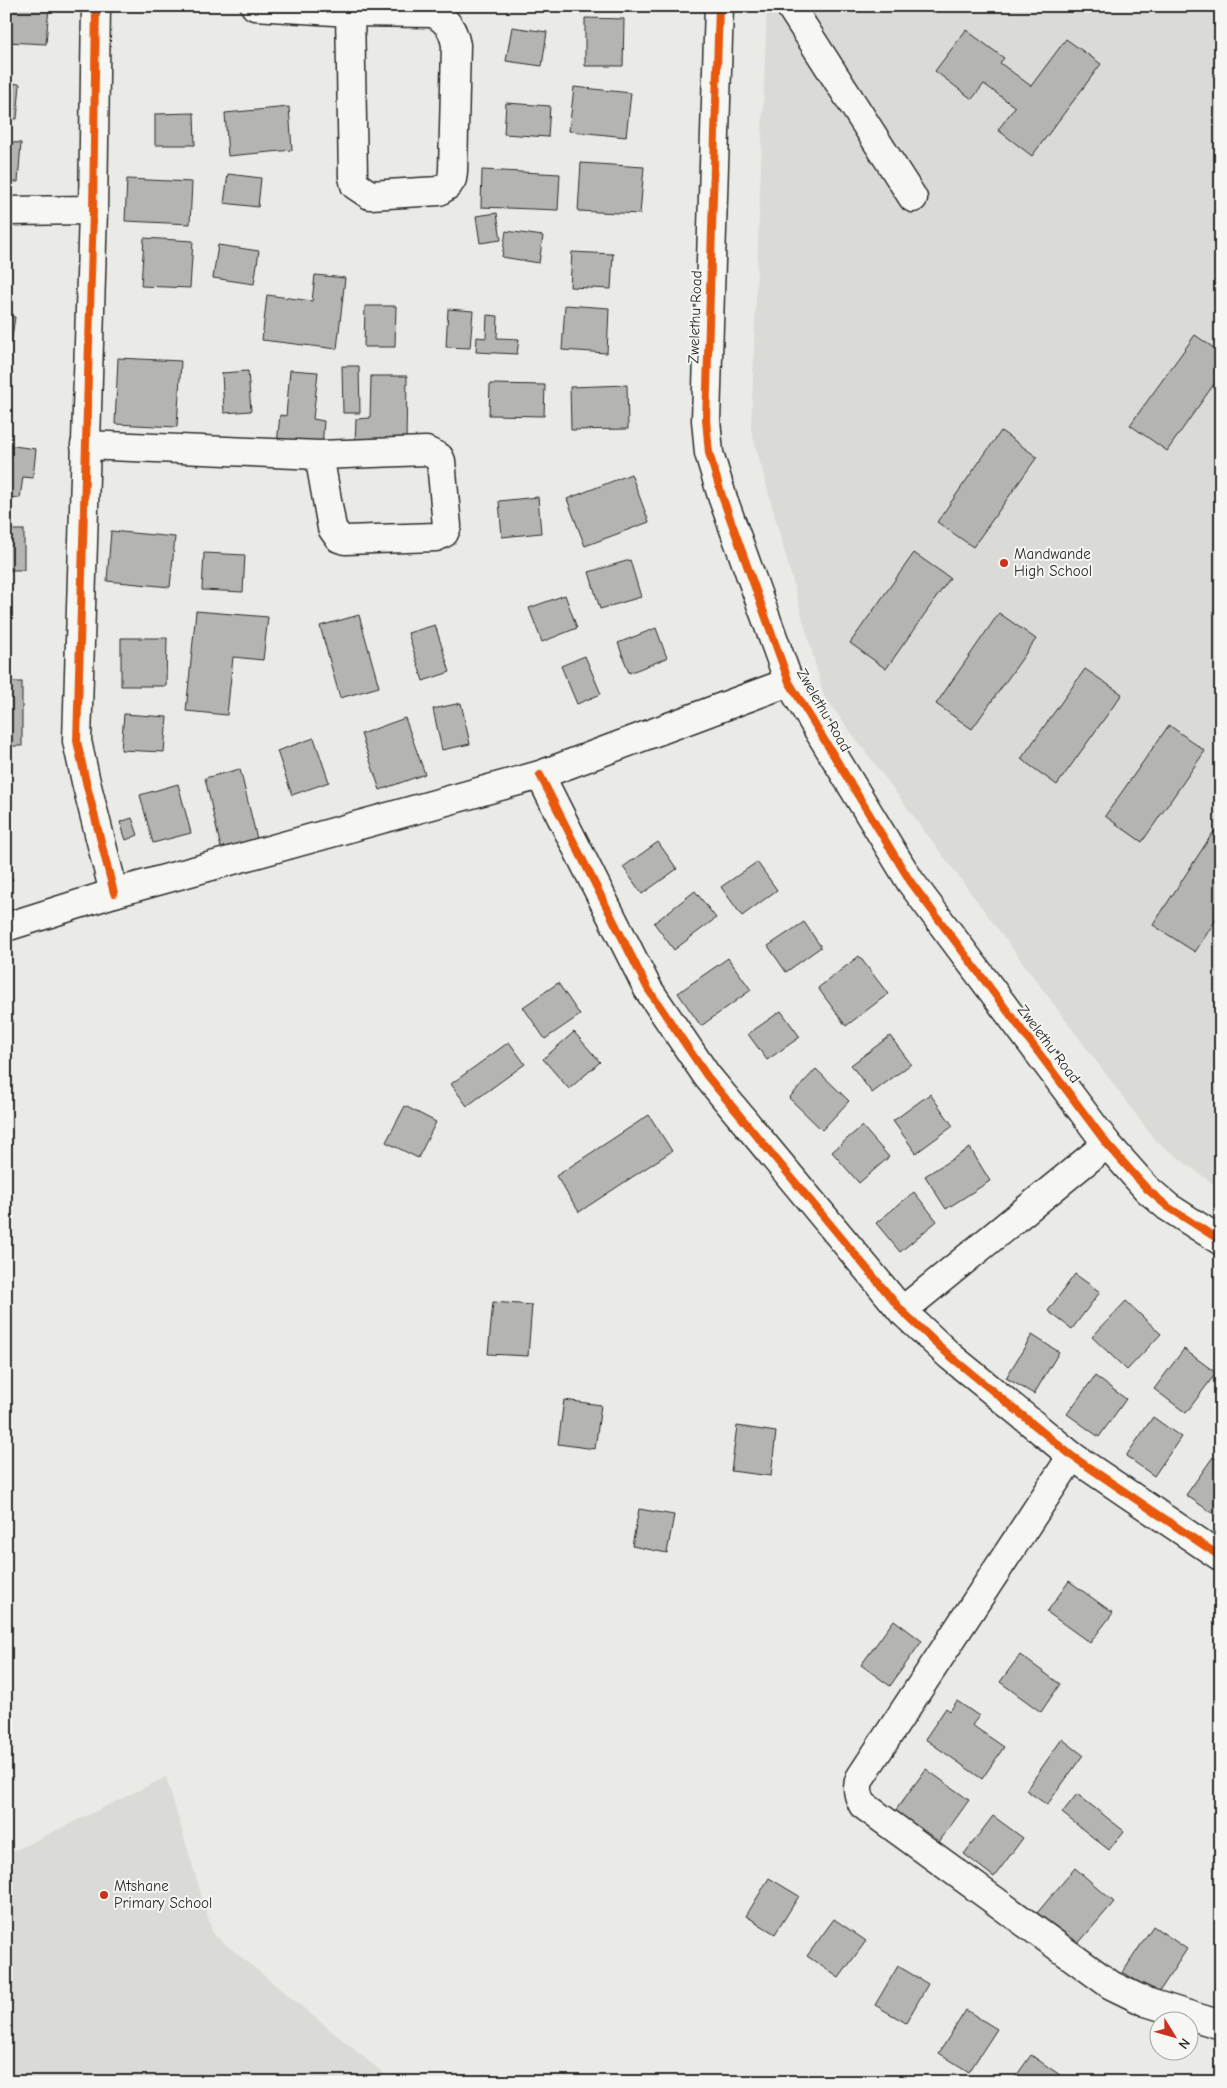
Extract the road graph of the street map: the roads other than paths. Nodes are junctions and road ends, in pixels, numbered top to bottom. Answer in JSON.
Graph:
{"nodes":[{"id":1,"x":96,"y":6,"type":"edge"},
{"id":2,"x":255,"y":6,"type":"edge"},
{"id":3,"x":719,"y":6,"type":"edge"},
{"id":4,"x":790,"y":6,"type":"edge"},
{"id":5,"x":350,"y":12,"type":"junction"},
{"id":6,"x":913,"y":198,"type":"dead end"},
{"id":7,"x":93,"y":210,"type":"junction"},
{"id":8,"x":6,"y":211,"type":"edge"},
{"id":9,"x":85,"y":445,"type":"junction"},
{"id":10,"x":319,"y":455,"type":"junction"},
{"id":11,"x":789,"y":682,"type":"junction"},
{"id":12,"x":540,"y":775,"type":"junction"},
{"id":13,"x":114,"y":893,"type":"junction"},
{"id":14,"x":6,"y":927,"type":"edge"},
{"id":15,"x":1107,"y":1144,"type":"junction"},
{"id":16,"x":1221,"y":1241,"type":"edge"},
{"id":17,"x":902,"y":1311,"type":"junction"},
{"id":18,"x":1072,"y":1456,"type":"junction"},
{"id":19,"x":1221,"y":1557,"type":"edge"},
{"id":20,"x":1221,"y":2025,"type":"edge"}],
"edges":[{"from":1,"to":7,"type":"street"},
{"from":2,"to":5,"type":"street"},
{"from":3,"to":11,"type":"street","name":"Zwelethu Road"},
{"from":4,"to":6,"type":"street"},
{"from":5,"to":5,"type":"street"},
{"from":7,"to":8,"type":"street"},
{"from":7,"to":9,"type":"street"},
{"from":9,"to":10,"type":"street"},
{"from":9,"to":13,"type":"street"},
{"from":10,"to":10,"type":"street"},
{"from":11,"to":12,"type":"street"},
{"from":11,"to":15,"type":"street","name":"Zwelethu Road"},
{"from":12,"to":13,"type":"street"},
{"from":12,"to":17,"type":"street"},
{"from":13,"to":14,"type":"street"},
{"from":15,"to":16,"type":"street","name":"Zwelethu Road"},
{"from":15,"to":17,"type":"street"},
{"from":17,"to":18,"type":"street"},
{"from":18,"to":19,"type":"street"},
{"from":18,"to":20,"type":"street"}]}
